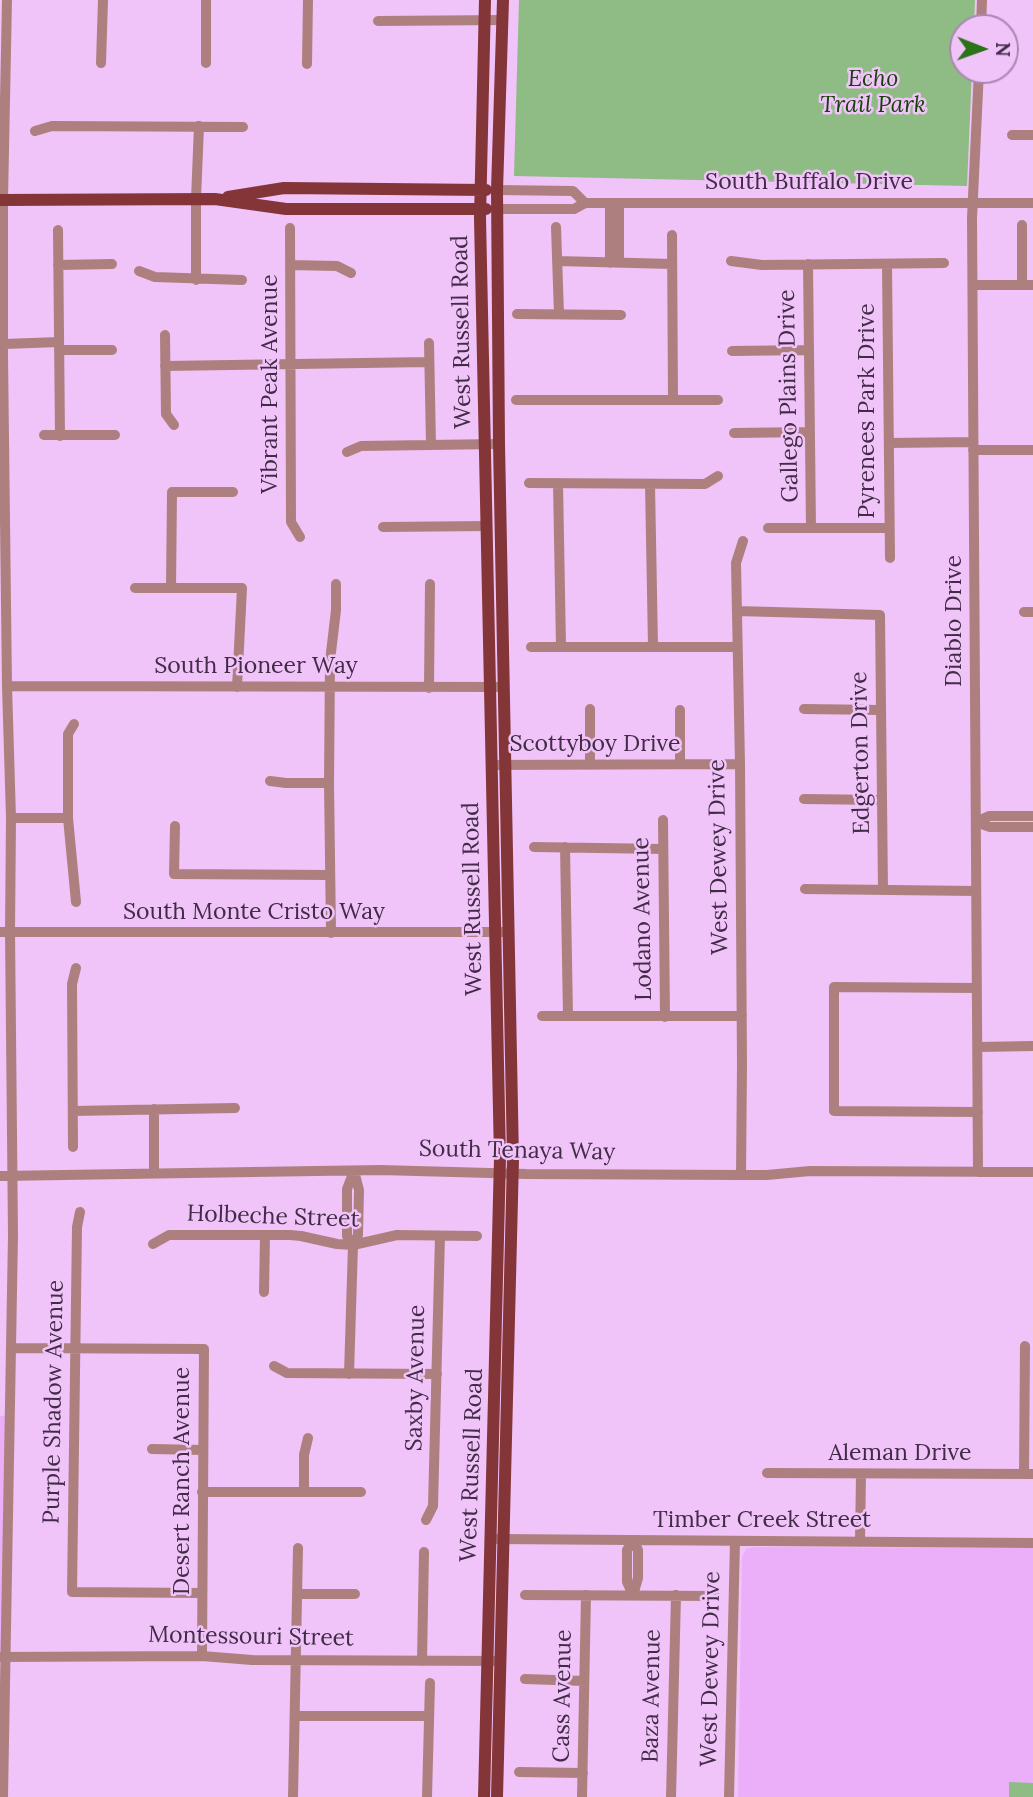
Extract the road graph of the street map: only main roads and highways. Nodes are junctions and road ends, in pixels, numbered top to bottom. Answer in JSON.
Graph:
{"nodes":[{"id":1,"x":485,"y":0,"type":"edge"},
{"id":2,"x":503,"y":0,"type":"edge"},
{"id":3,"x":480,"y":190,"type":"junction"},
{"id":4,"x":497,"y":190,"type":"junction"},
{"id":5,"x":215,"y":199,"type":"junction"},
{"id":6,"x":1,"y":200,"type":"edge"},
{"id":7,"x":480,"y":209,"type":"junction"},
{"id":8,"x":497,"y":209,"type":"junction"},
{"id":9,"x":492,"y":444,"type":"junction"},
{"id":10,"x":507,"y":1173,"type":"junction"},
{"id":11,"x":484,"y":1797,"type":"edge"},
{"id":12,"x":497,"y":1797,"type":"edge"}],
"edges":[{"from":1,"to":3,"type":"main road","name":"West Russell Road"},
{"from":2,"to":4,"type":"main road","name":"West Russell Road"},
{"from":3,"to":4,"type":"main road","name":"South Buffalo Drive"},
{"from":3,"to":5,"type":"main road","name":"South Buffalo Drive"},
{"from":3,"to":7,"type":"main road","name":"West Russell Road"},
{"from":4,"to":8,"type":"main road","name":"West Russell Road"},
{"from":5,"to":6,"type":"main road","name":"South Buffalo Drive"},
{"from":5,"to":7,"type":"main road","name":"South Buffalo Drive"},
{"from":7,"to":8,"type":"main road","name":"South Buffalo Drive"},
{"from":7,"to":9,"type":"main road","name":"West Russell Road"},
{"from":8,"to":9,"type":"main road","name":"West Russell Road"},
{"from":9,"to":10,"type":"main road","name":"West Russell Road"},
{"from":9,"to":10,"type":"main road","name":"West Russell Road"},
{"from":10,"to":11,"type":"main road","name":"West Russell Road"},
{"from":10,"to":12,"type":"main road","name":"West Russell Road"}]}
